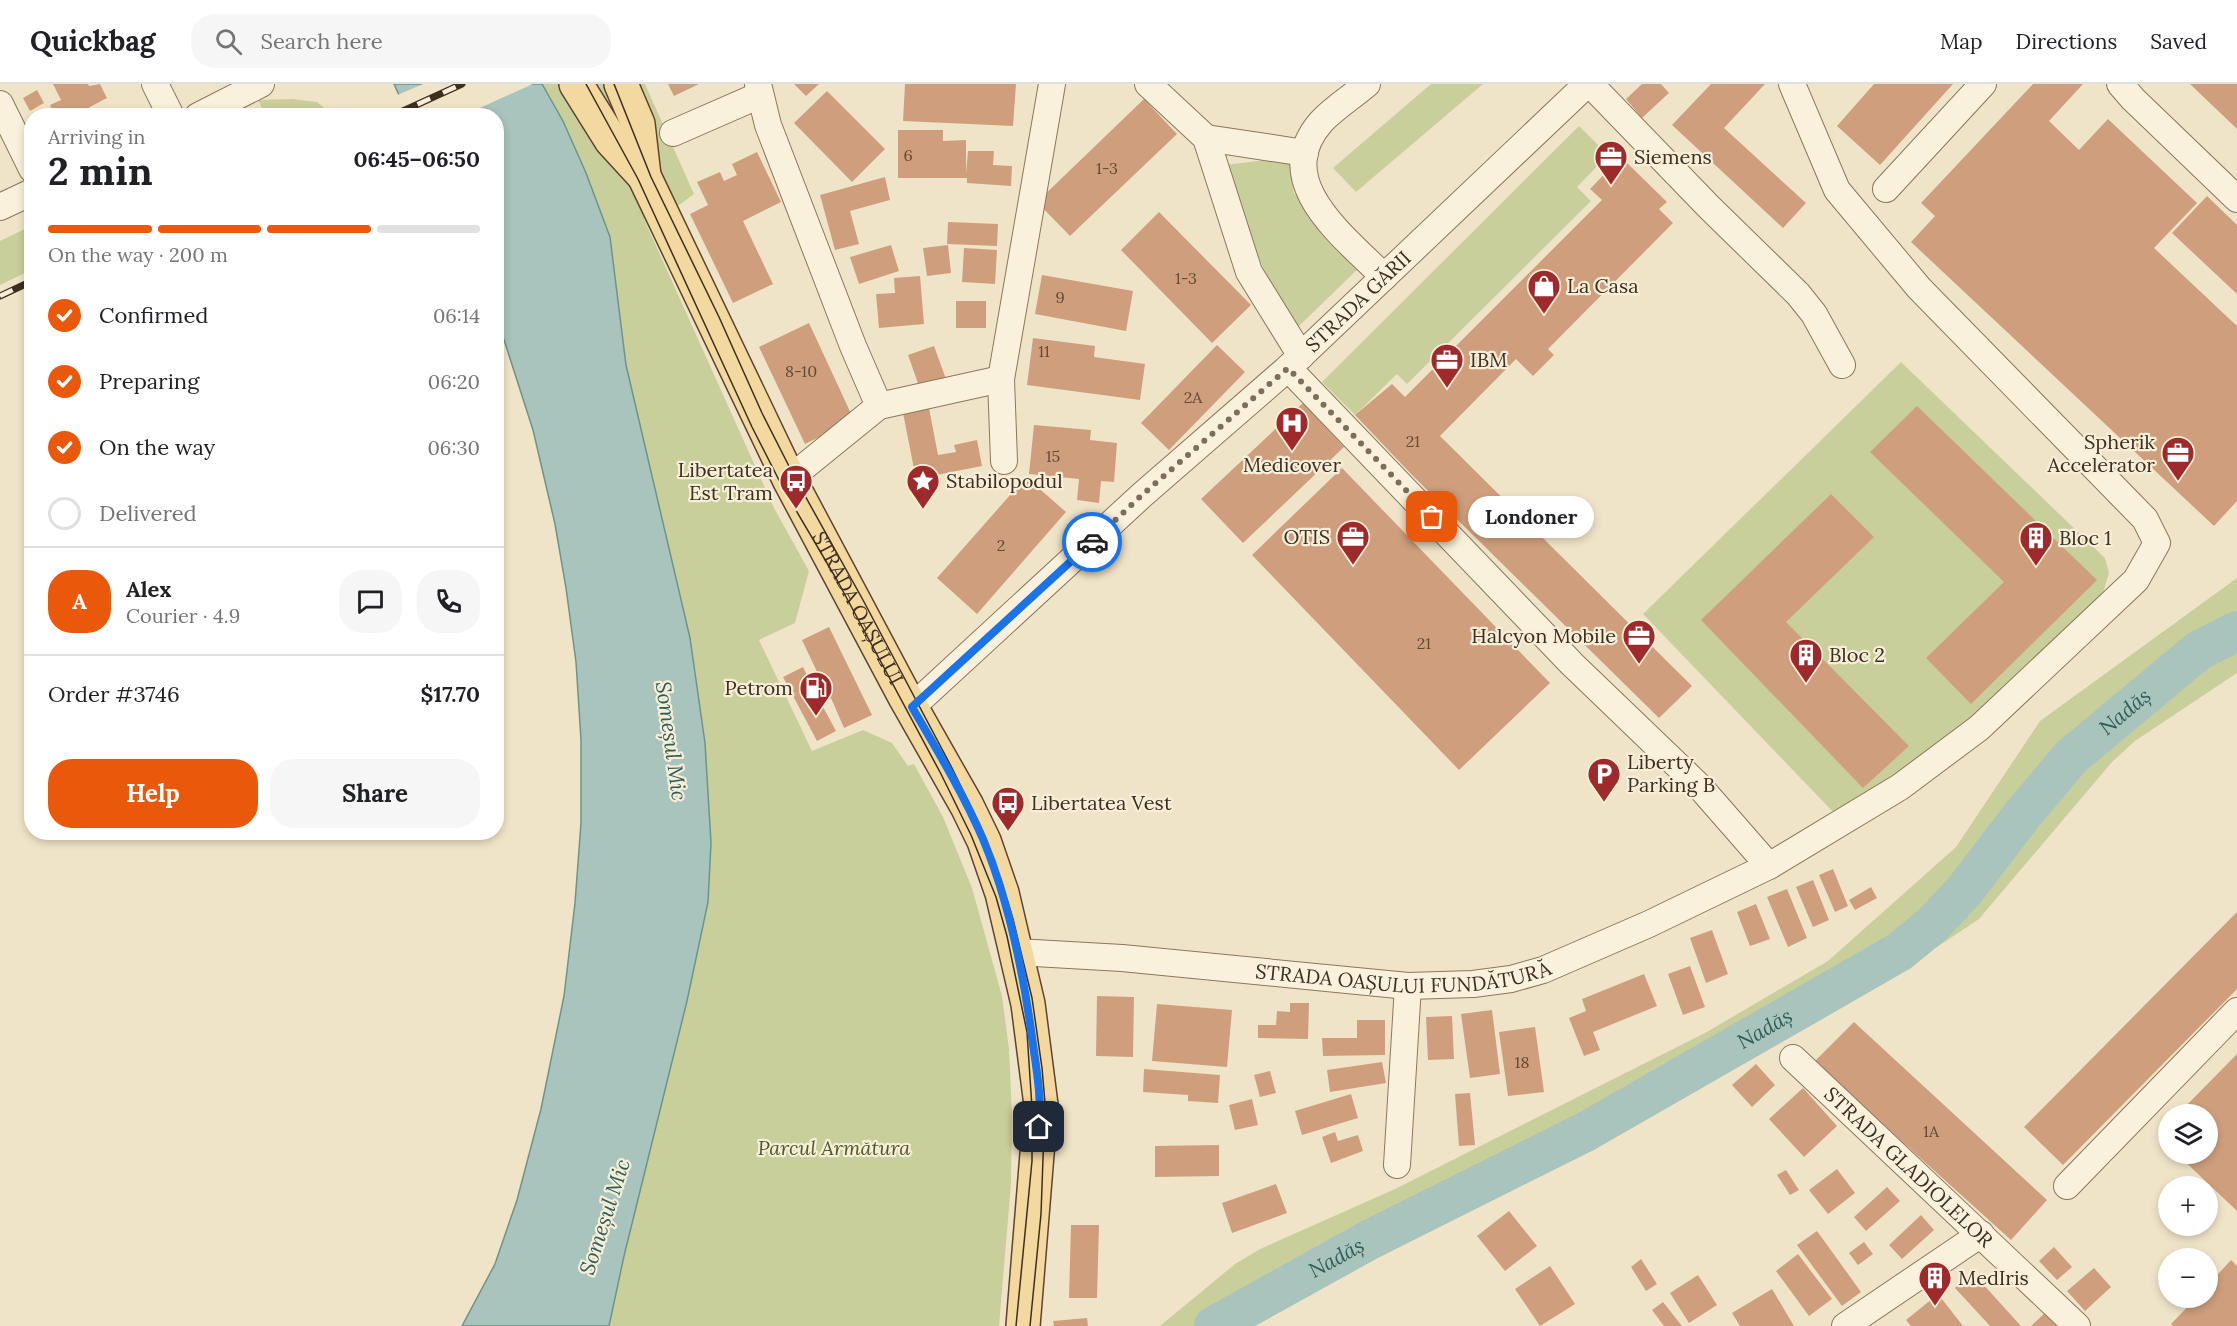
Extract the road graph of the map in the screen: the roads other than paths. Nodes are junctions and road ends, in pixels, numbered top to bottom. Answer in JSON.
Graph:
{"nodes":[{"id":1,"x":156,"y":84,"type":"edge"},
{"id":2,"x":576,"y":84,"type":"edge"},
{"id":3,"x":621,"y":84,"type":"edge"},
{"id":4,"x":1052,"y":84,"type":"edge"},
{"id":5,"x":1148,"y":84,"type":"edge"},
{"id":6,"x":1367,"y":84,"type":"edge"},
{"id":7,"x":1589,"y":84,"type":"edge"},
{"id":8,"x":1792,"y":84,"type":"edge"},
{"id":9,"x":1983,"y":84,"type":"edge"},
{"id":10,"x":2120,"y":84,"type":"edge"},
{"id":11,"x":260,"y":85,"type":"edge"},
{"id":12,"x":759,"y":90,"type":"edge"},
{"id":13,"x":0,"y":104,"type":"edge"},
{"id":14,"x":167,"y":108,"type":"edge"},
{"id":15,"x":214,"y":108,"type":"edge"},
{"id":16,"x":673,"y":134,"type":"dead end"},
{"id":17,"x":1206,"y":138,"type":"junction"},
{"id":18,"x":24,"y":153,"type":"edge"},
{"id":19,"x":1305,"y":153,"type":"junction"},
{"id":20,"x":644,"y":176,"type":"junction"},
{"id":21,"x":1886,"y":189,"type":"dead end"},
{"id":22,"x":24,"y":196,"type":"edge"},
{"id":23,"x":2237,"y":199,"type":"edge"},
{"id":24,"x":0,"y":207,"type":"edge"},
{"id":25,"x":1384,"y":277,"type":"junction"},
{"id":26,"x":1295,"y":362,"type":"junction"},
{"id":27,"x":1842,"y":365,"type":"dead end"},
{"id":28,"x":1001,"y":379,"type":"junction"},
{"id":29,"x":879,"y":406,"type":"junction"},
{"id":30,"x":1004,"y":461,"type":"dead end"},
{"id":31,"x":789,"y":479,"type":"junction"},
{"id":32,"x":916,"y":704,"type":"junction"},
{"id":33,"x":1769,"y":866,"type":"junction"},
{"id":34,"x":1017,"y":951,"type":"junction"},
{"id":35,"x":1408,"y":986,"type":"junction"},
{"id":36,"x":2237,"y":1011,"type":"edge"},
{"id":37,"x":1793,"y":1058,"type":"dead end"},
{"id":38,"x":1397,"y":1165,"type":"dead end"},
{"id":39,"x":2067,"y":1186,"type":"dead end"},
{"id":40,"x":1981,"y":1234,"type":"junction"},
{"id":41,"x":1023,"y":1326,"type":"edge"},
{"id":42,"x":1845,"y":1326,"type":"edge"},
{"id":43,"x":2077,"y":1326,"type":"edge"}],
"edges":[{"from":1,"to":14,"type":"street"},
{"from":2,"to":20,"type":"main road","name":"STRADA OAȘULUI"},
{"from":3,"to":20,"type":"main road","name":"STRADA OAȘULUI"},
{"from":4,"to":28,"type":"street"},
{"from":5,"to":17,"type":"street"},
{"from":6,"to":19,"type":"street"},
{"from":7,"to":25,"type":"street","name":"STRADA GĂRII"},
{"from":7,"to":27,"type":"street"},
{"from":8,"to":33,"type":"street","name":"STRADA OAȘULUI FUNDĂTURĂ"},
{"from":9,"to":21,"type":"street"},
{"from":10,"to":23,"type":"street"},
{"from":11,"to":15,"type":"street"},
{"from":12,"to":16,"type":"street"},
{"from":12,"to":29,"type":"street"},
{"from":13,"to":18,"type":"street"},
{"from":17,"to":19,"type":"street"},
{"from":17,"to":26,"type":"street"},
{"from":19,"to":25,"type":"street"},
{"from":20,"to":31,"type":"main road","name":"STRADA OAȘULUI"},
{"from":22,"to":24,"type":"street"},
{"from":25,"to":26,"type":"street","name":"STRADA GĂRII"},
{"from":26,"to":32,"type":"street","name":"STRADA GĂRII"},
{"from":26,"to":33,"type":"street"},
{"from":28,"to":29,"type":"street"},
{"from":28,"to":30,"type":"street"},
{"from":29,"to":31,"type":"street"},
{"from":31,"to":32,"type":"main road","name":"STRADA OAȘULUI"},
{"from":32,"to":34,"type":"main road","name":"STRADA OAȘULUI"},
{"from":33,"to":35,"type":"street","name":"STRADA OAȘULUI FUNDĂTURĂ"},
{"from":34,"to":35,"type":"street","name":"STRADA OAȘULUI FUNDĂTURĂ"},
{"from":34,"to":41,"type":"main road","name":"STRADA OAȘULUI"},
{"from":35,"to":38,"type":"street"},
{"from":36,"to":39,"type":"street"},
{"from":37,"to":40,"type":"street","name":"STRADA GLADIOLELOR"},
{"from":40,"to":42,"type":"street"},
{"from":40,"to":43,"type":"street","name":"STRADA GLADIOLELOR"}]}
